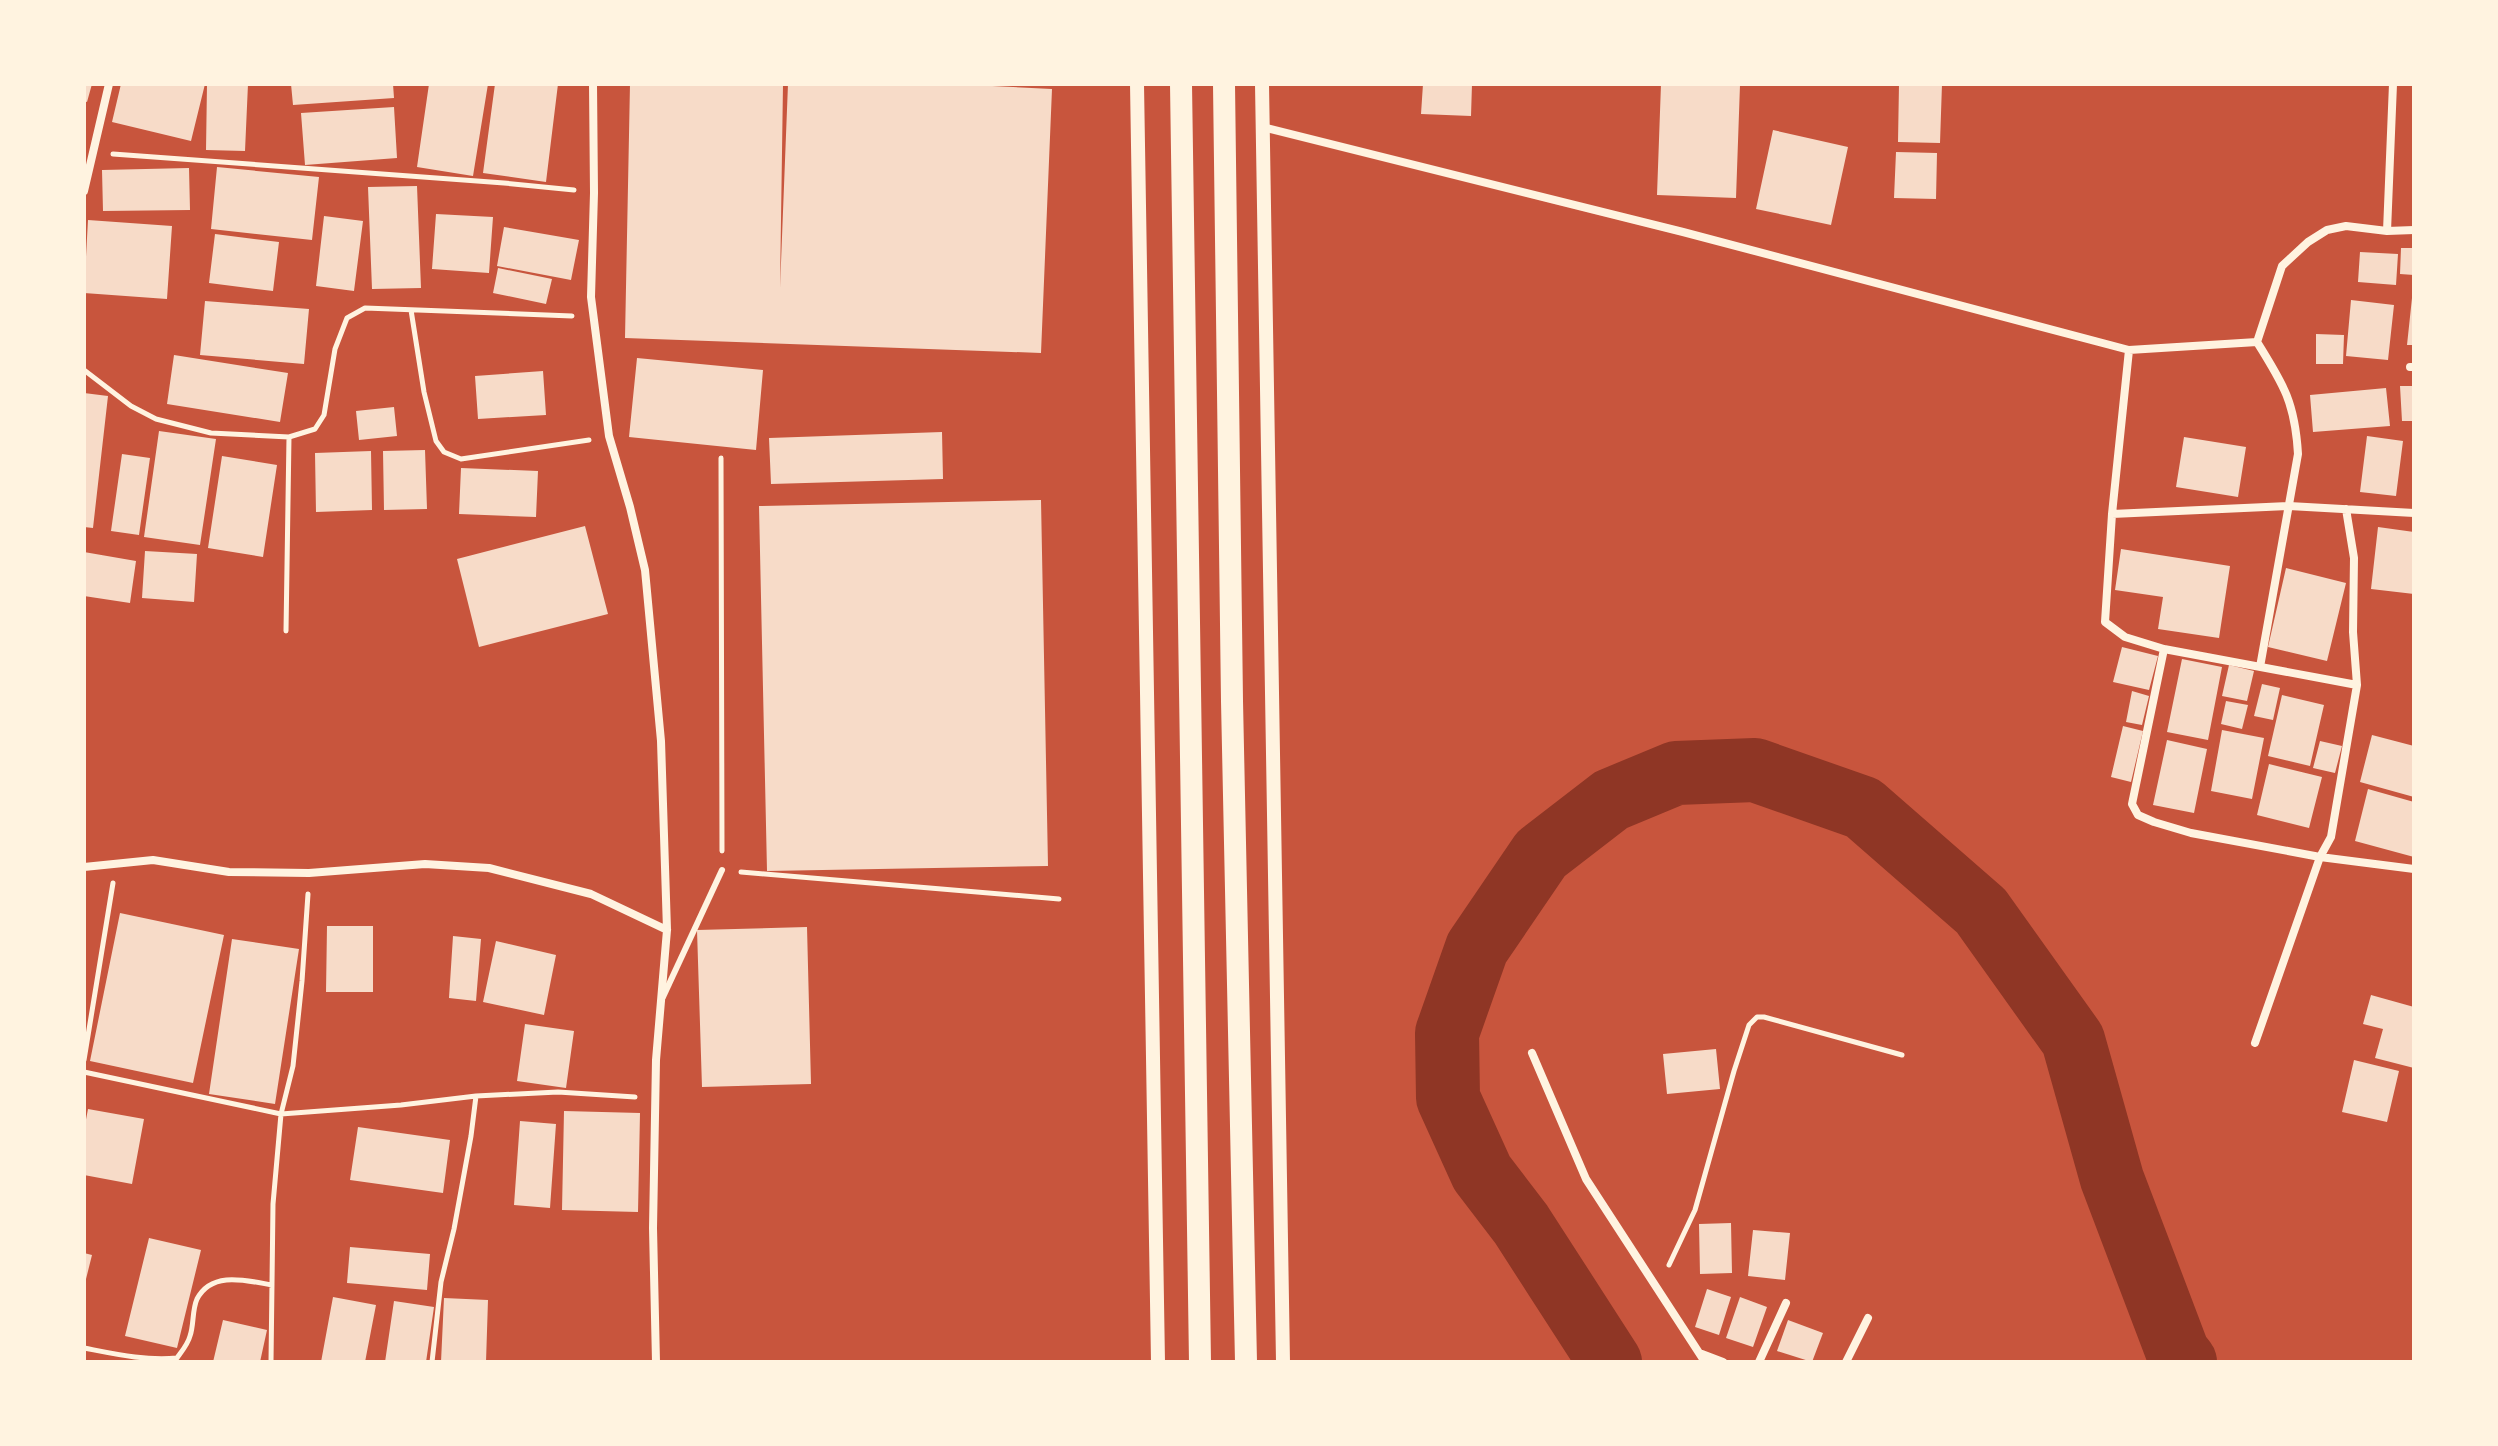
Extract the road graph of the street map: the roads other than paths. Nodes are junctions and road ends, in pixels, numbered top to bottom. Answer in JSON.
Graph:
{"nodes":[{"id":1,"x":109,"y":84,"type":"edge"},
{"id":2,"x":593,"y":84,"type":"edge"},
{"id":3,"x":1137,"y":84,"type":"edge"},
{"id":4,"x":1181,"y":84,"type":"edge"},
{"id":5,"x":1224,"y":84,"type":"edge"},
{"id":6,"x":1262,"y":84,"type":"edge"},
{"id":7,"x":2393,"y":84,"type":"edge"},
{"id":8,"x":1262,"y":127,"type":"junction"},
{"id":9,"x":84,"y":191,"type":"edge"},
{"id":10,"x":2414,"y":230,"type":"edge"},
{"id":11,"x":2387,"y":231,"type":"junction"},
{"id":12,"x":2257,"y":342,"type":"junction"},
{"id":13,"x":2129,"y":350,"type":"junction"},
{"id":14,"x":2289,"y":506,"type":"junction"},
{"id":15,"x":2346,"y":509,"type":"junction"},
{"id":16,"x":2414,"y":513,"type":"edge"},
{"id":17,"x":2112,"y":514,"type":"junction"},
{"id":18,"x":2164,"y":649,"type":"junction"},
{"id":19,"x":2260,"y":667,"type":"junction"},
{"id":20,"x":2357,"y":685,"type":"junction"},
{"id":21,"x":2320,"y":857,"type":"junction"},
{"id":22,"x":84,"y":867,"type":"edge"},
{"id":23,"x":2414,"y":869,"type":"edge"},
{"id":24,"x":722,"y":870,"type":"road end"},
{"id":25,"x":667,"y":930,"type":"junction"},
{"id":26,"x":660,"y":1004,"type":"junction"},
{"id":27,"x":2255,"y":1043,"type":"dead end"},
{"id":28,"x":1532,"y":1053,"type":"dead end"},
{"id":29,"x":1786,"y":1303,"type":"dead end"},
{"id":30,"x":1868,"y":1318,"type":"dead end"},
{"id":31,"x":1703,"y":1358,"type":"edge"},
{"id":32,"x":656,"y":1362,"type":"edge"},
{"id":33,"x":1158,"y":1362,"type":"edge"},
{"id":34,"x":1200,"y":1362,"type":"edge"},
{"id":35,"x":1246,"y":1362,"type":"edge"},
{"id":36,"x":1283,"y":1362,"type":"edge"},
{"id":37,"x":1723,"y":1362,"type":"edge"},
{"id":38,"x":1759,"y":1362,"type":"edge"},
{"id":39,"x":1846,"y":1362,"type":"edge"}],
"edges":[{"from":1,"to":9,"type":"street"},
{"from":2,"to":25,"type":"street"},
{"from":3,"to":33,"type":"street"},
{"from":4,"to":34,"type":"highway"},
{"from":5,"to":35,"type":"highway"},
{"from":6,"to":8,"type":"street"},
{"from":7,"to":11,"type":"street"},
{"from":8,"to":13,"type":"street"},
{"from":8,"to":36,"type":"street"},
{"from":10,"to":11,"type":"street"},
{"from":11,"to":12,"type":"street"},
{"from":12,"to":13,"type":"street"},
{"from":12,"to":14,"type":"street"},
{"from":13,"to":17,"type":"street"},
{"from":14,"to":15,"type":"street"},
{"from":14,"to":17,"type":"street"},
{"from":14,"to":19,"type":"street"},
{"from":15,"to":16,"type":"street"},
{"from":15,"to":20,"type":"street"},
{"from":17,"to":18,"type":"street"},
{"from":18,"to":19,"type":"street"},
{"from":18,"to":21,"type":"street"},
{"from":19,"to":20,"type":"street"},
{"from":20,"to":21,"type":"street"},
{"from":21,"to":23,"type":"street"},
{"from":21,"to":27,"type":"street"},
{"from":22,"to":25,"type":"street"},
{"from":24,"to":26,"type":"lane"},
{"from":25,"to":26,"type":"street"},
{"from":26,"to":32,"type":"street"},
{"from":28,"to":31,"type":"street"},
{"from":29,"to":38,"type":"street"},
{"from":30,"to":39,"type":"street"},
{"from":31,"to":37,"type":"street"}]}
